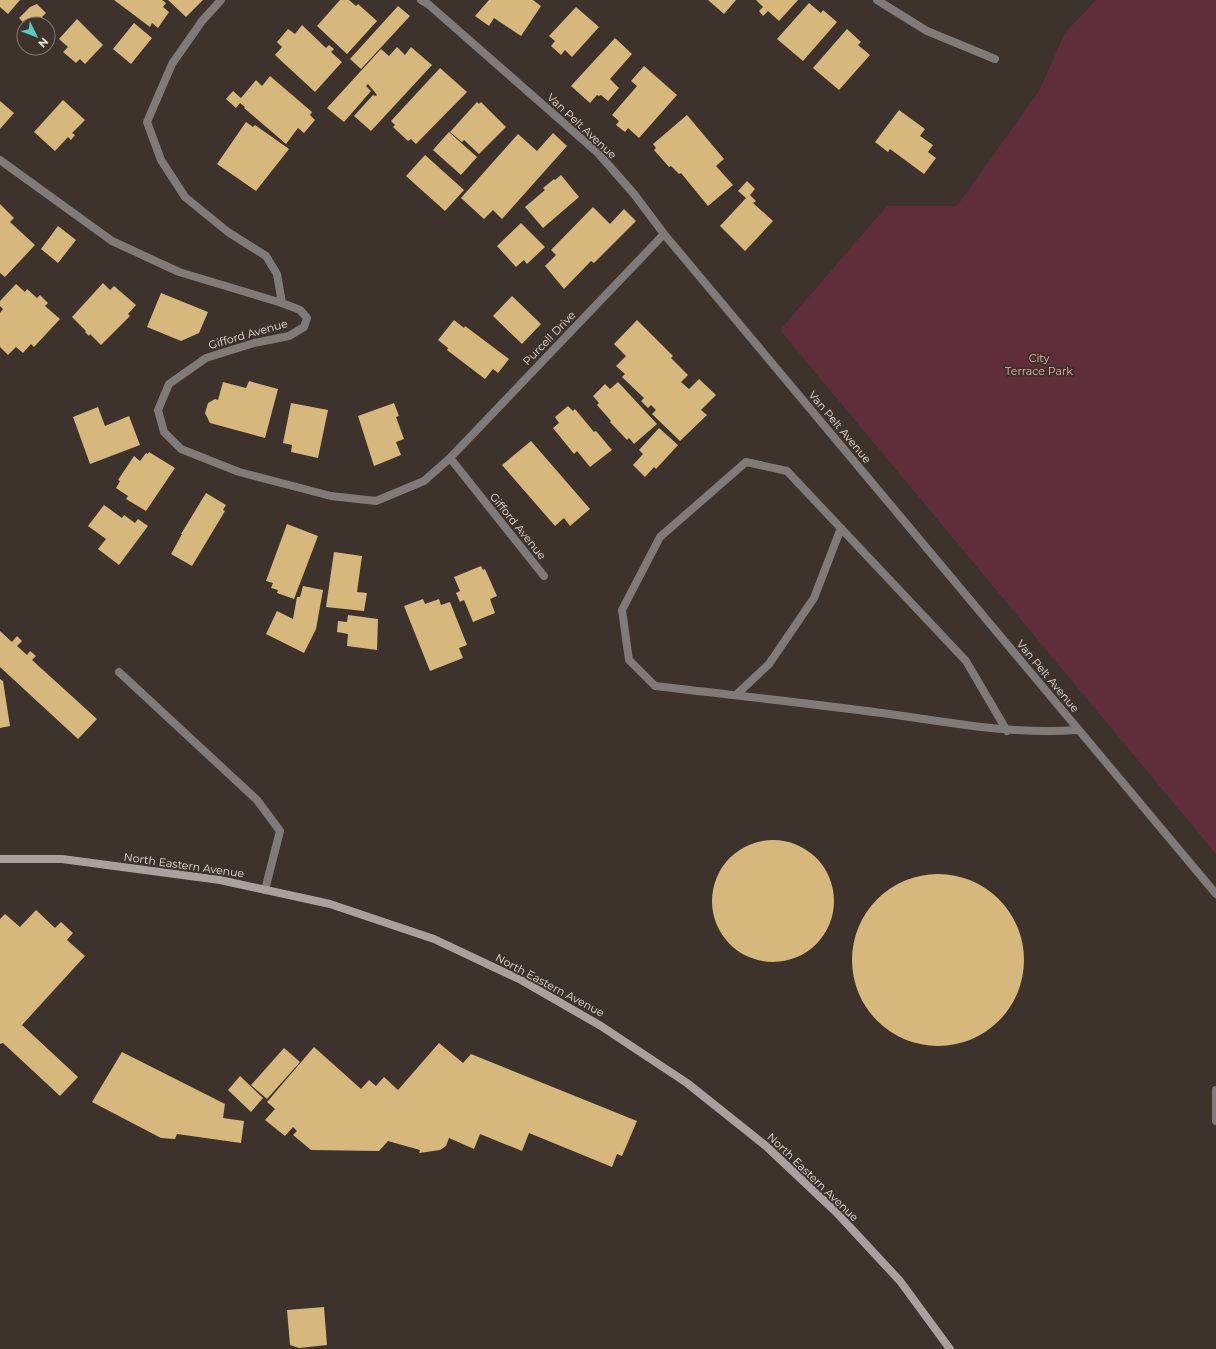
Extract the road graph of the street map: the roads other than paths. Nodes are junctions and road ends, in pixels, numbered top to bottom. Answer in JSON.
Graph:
{"nodes":[{"id":1,"x":221,"y":0,"type":"edge"},
{"id":2,"x":421,"y":0,"type":"edge"},
{"id":3,"x":877,"y":0,"type":"edge"},
{"id":4,"x":995,"y":59,"type":"dead end"},
{"id":5,"x":0,"y":160,"type":"edge"},
{"id":6,"x":664,"y":234,"type":"junction"},
{"id":7,"x":282,"y":303,"type":"junction"},
{"id":8,"x":450,"y":458,"type":"junction"},
{"id":9,"x":842,"y":528,"type":"junction"},
{"id":10,"x":544,"y":576,"type":"dead end"},
{"id":11,"x":119,"y":672,"type":"dead end"},
{"id":12,"x":736,"y":695,"type":"junction"},
{"id":13,"x":1078,"y":730,"type":"junction"},
{"id":14,"x":1007,"y":731,"type":"junction"},
{"id":15,"x":0,"y":859,"type":"edge"},
{"id":16,"x":265,"y":890,"type":"junction"},
{"id":17,"x":1216,"y":894,"type":"edge"},
{"id":18,"x":1216,"y":1090,"type":"edge"},
{"id":19,"x":1216,"y":1121,"type":"edge"},
{"id":20,"x":950,"y":1349,"type":"edge"}],
"edges":[{"from":1,"to":7,"type":"street"},
{"from":2,"to":6,"type":"street","name":"Van Pelt Avenue"},
{"from":3,"to":4,"type":"street"},
{"from":5,"to":7,"type":"street","name":"Gifford Avenue"},
{"from":6,"to":8,"type":"street","name":"Purcell Drive"},
{"from":6,"to":13,"type":"street","name":"Van Pelt Avenue"},
{"from":7,"to":8,"type":"street","name":"Gifford Avenue"},
{"from":8,"to":10,"type":"street","name":"Gifford Avenue"},
{"from":9,"to":12,"type":"street"},
{"from":9,"to":12,"type":"street"},
{"from":9,"to":14,"type":"street"},
{"from":11,"to":16,"type":"street"},
{"from":12,"to":14,"type":"street"},
{"from":13,"to":14,"type":"street"},
{"from":13,"to":17,"type":"street","name":"Van Pelt Avenue"},
{"from":15,"to":16,"type":"main road","name":"North Eastern Avenue"},
{"from":16,"to":20,"type":"main road","name":"North Eastern Avenue"},
{"from":18,"to":19,"type":"street"}]}
